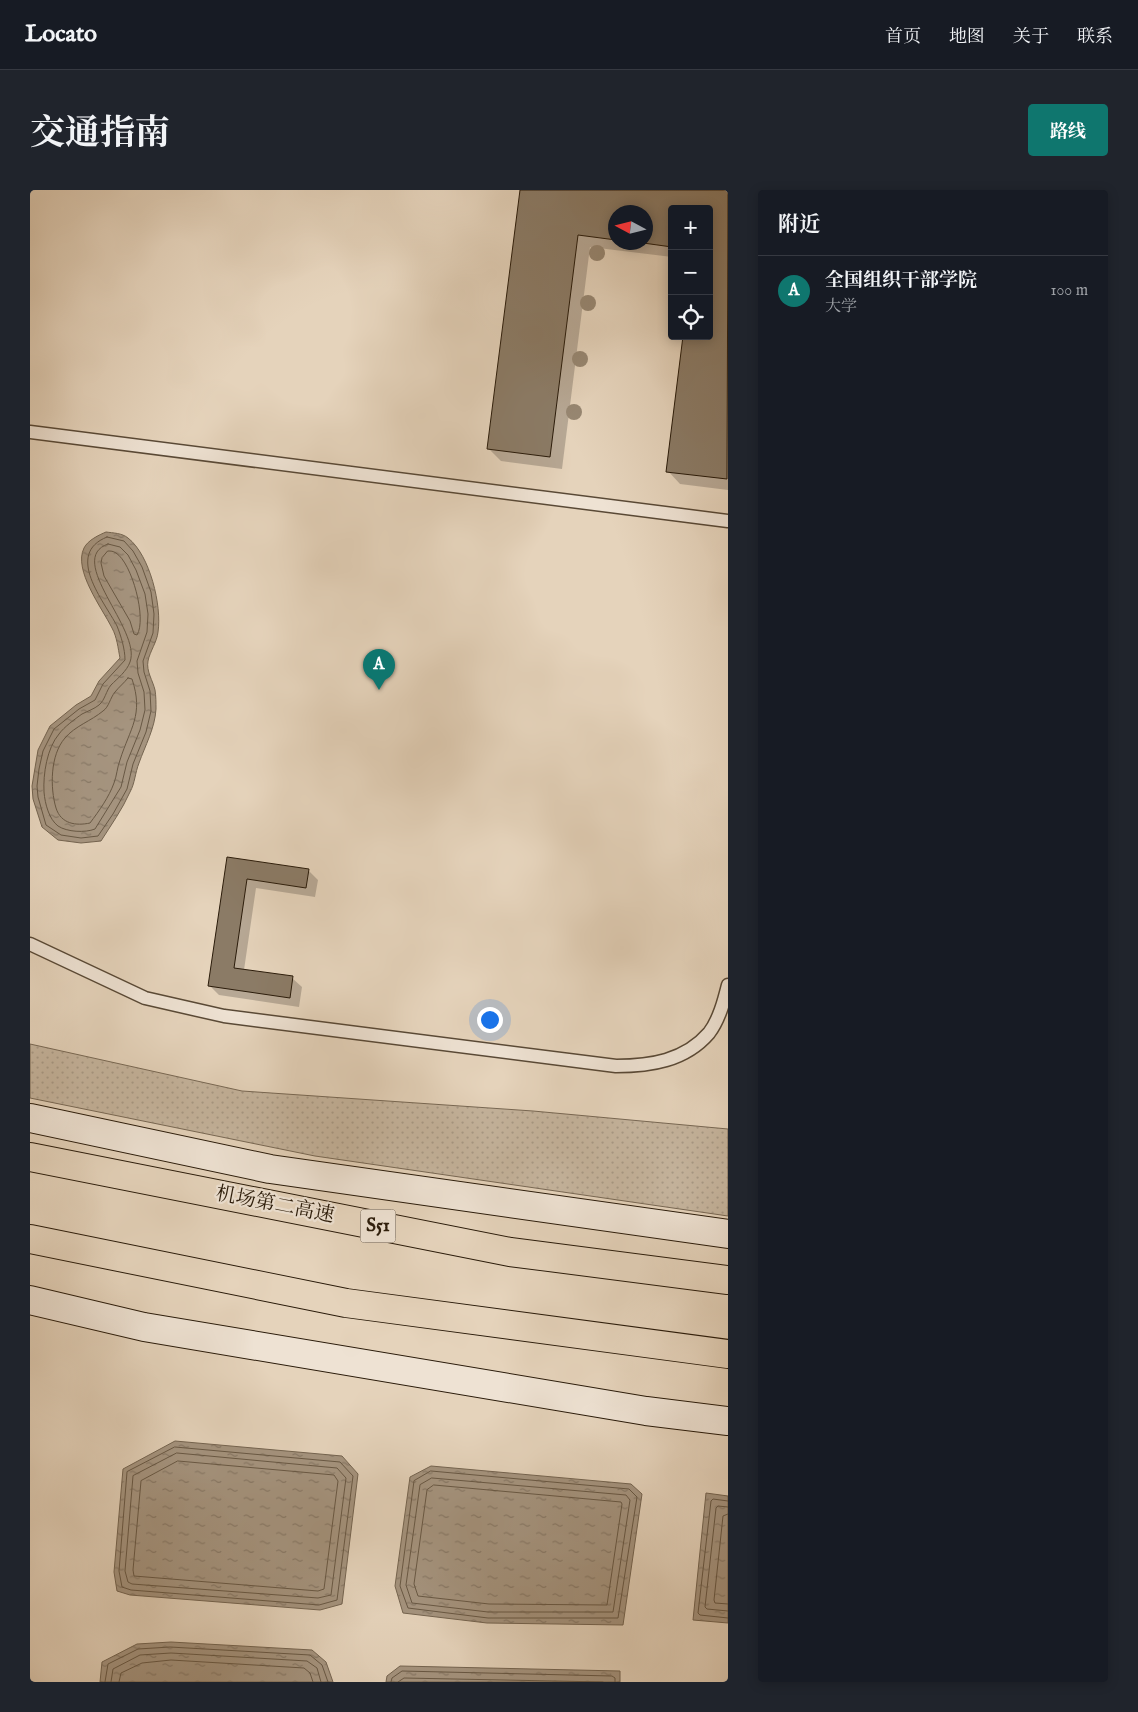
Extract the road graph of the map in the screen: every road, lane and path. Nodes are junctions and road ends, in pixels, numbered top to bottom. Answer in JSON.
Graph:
{"nodes":[{"id":1,"x":30,"y":432,"type":"edge"},
{"id":2,"x":728,"y":521,"type":"edge"},
{"id":3,"x":30,"y":944,"type":"edge"},
{"id":4,"x":728,"y":986,"type":"edge"},
{"id":5,"x":30,"y":1118,"type":"edge"},
{"id":6,"x":30,"y":1157,"type":"edge"},
{"id":7,"x":728,"y":1234,"type":"edge"},
{"id":8,"x":30,"y":1239,"type":"edge"},
{"id":9,"x":728,"y":1280,"type":"edge"},
{"id":10,"x":30,"y":1300,"type":"edge"},
{"id":11,"x":728,"y":1354,"type":"edge"},
{"id":12,"x":728,"y":1421,"type":"edge"}],
"edges":[{"from":1,"to":2,"type":"lane"},
{"from":3,"to":4,"type":"lane"},
{"from":5,"to":7,"type":"main road"},
{"from":6,"to":9,"type":"highway","name":"机场第二高速","number":"S51"},
{"from":8,"to":11,"type":"highway"},
{"from":10,"to":12,"type":"main road"}]}
